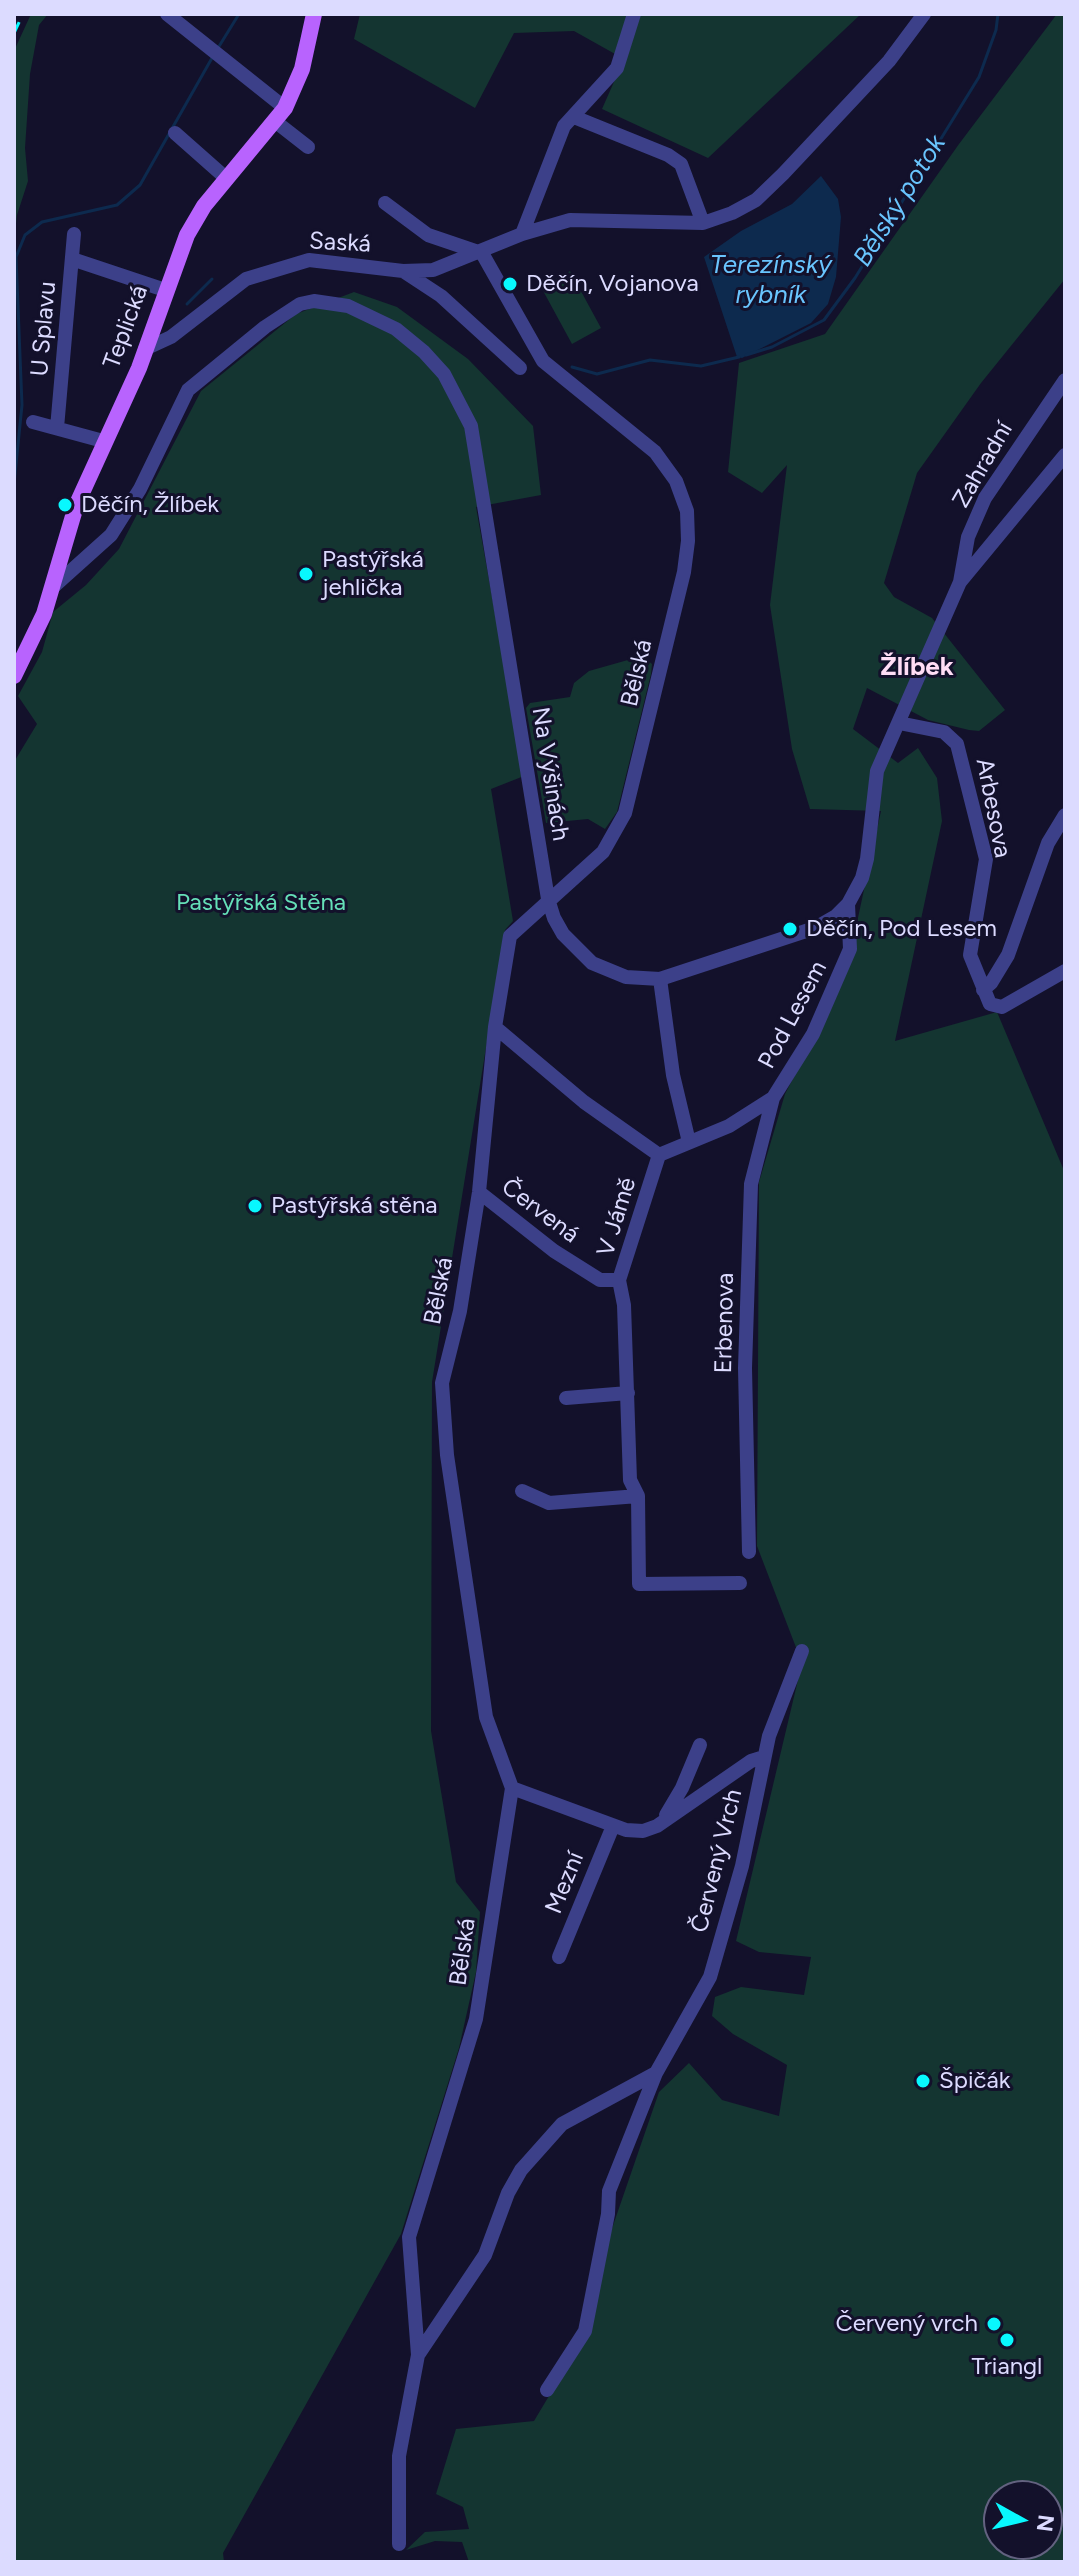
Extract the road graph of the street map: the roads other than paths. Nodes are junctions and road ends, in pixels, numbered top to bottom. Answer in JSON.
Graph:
{"nodes":[{"id":1,"x":167,"y":14,"type":"edge"},
{"id":2,"x":314,"y":14,"type":"edge"},
{"id":3,"x":634,"y":14,"type":"edge"},
{"id":4,"x":924,"y":14,"type":"edge"},
{"id":5,"x":281,"y":115,"type":"junction"},
{"id":6,"x":574,"y":117,"type":"junction"},
{"id":7,"x":175,"y":133,"type":"dead end"},
{"id":8,"x":308,"y":147,"type":"dead end"},
{"id":9,"x":227,"y":179,"type":"junction"},
{"id":10,"x":385,"y":203,"type":"dead end"},
{"id":11,"x":703,"y":223,"type":"junction"},
{"id":12,"x":74,"y":234,"type":"dead end"},
{"id":13,"x":522,"y":234,"type":"junction"},
{"id":14,"x":482,"y":253,"type":"junction"},
{"id":15,"x":72,"y":259,"type":"junction"},
{"id":16,"x":403,"y":271,"type":"junction"},
{"id":17,"x":165,"y":290,"type":"junction"},
{"id":18,"x":145,"y":349,"type":"junction"},
{"id":19,"x":520,"y":368,"type":"dead end"},
{"id":20,"x":1065,"y":380,"type":"edge"},
{"id":21,"x":33,"y":422,"type":"dead end"},
{"id":22,"x":57,"y":428,"type":"junction"},
{"id":23,"x":103,"y":441,"type":"junction"},
{"id":24,"x":1065,"y":455,"type":"edge"},
{"id":25,"x":1059,"y":468,"type":"edge"},
{"id":26,"x":960,"y":582,"type":"junction"},
{"id":27,"x":52,"y":588,"type":"junction"},
{"id":28,"x":14,"y":676,"type":"edge"},
{"id":29,"x":901,"y":718,"type":"junction"},
{"id":30,"x":1065,"y":815,"type":"edge"},
{"id":31,"x":548,"y":899,"type":"junction"},
{"id":32,"x":848,"y":904,"type":"junction"},
{"id":33,"x":1065,"y":971,"type":"edge"},
{"id":34,"x":660,"y":979,"type":"junction"},
{"id":35,"x":983,"y":990,"type":"junction"},
{"id":36,"x":495,"y":1027,"type":"junction"},
{"id":37,"x":773,"y":1098,"type":"junction"},
{"id":38,"x":689,"y":1142,"type":"junction"},
{"id":39,"x":659,"y":1155,"type":"junction"},
{"id":40,"x":479,"y":1192,"type":"junction"},
{"id":41,"x":619,"y":1280,"type":"junction"},
{"id":42,"x":628,"y":1393,"type":"junction"},
{"id":43,"x":566,"y":1398,"type":"dead end"},
{"id":44,"x":522,"y":1491,"type":"dead end"},
{"id":45,"x":638,"y":1496,"type":"junction"},
{"id":46,"x":749,"y":1552,"type":"dead end"},
{"id":47,"x":740,"y":1583,"type":"dead end"},
{"id":48,"x":802,"y":1651,"type":"dead end"},
{"id":49,"x":700,"y":1745,"type":"dead end"},
{"id":50,"x":764,"y":1757,"type":"junction"},
{"id":51,"x":512,"y":1788,"type":"junction"},
{"id":52,"x":661,"y":1822,"type":"junction"},
{"id":53,"x":613,"y":1826,"type":"junction"},
{"id":54,"x":559,"y":1957,"type":"dead end"},
{"id":55,"x":656,"y":2073,"type":"junction"},
{"id":56,"x":418,"y":2355,"type":"junction"},
{"id":57,"x":547,"y":2390,"type":"dead end"},
{"id":58,"x":399,"y":2544,"type":"dead end"}],
"edges":[{"from":1,"to":5,"type":"street"},
{"from":2,"to":5,"type":"main road","name":"Teplická"},
{"from":3,"to":6,"type":"street"},
{"from":4,"to":11,"type":"street","name":"Saská"},
{"from":5,"to":8,"type":"street"},
{"from":5,"to":9,"type":"main road","name":"Teplická"},
{"from":6,"to":11,"type":"street"},
{"from":6,"to":13,"type":"street"},
{"from":7,"to":9,"type":"street"},
{"from":9,"to":17,"type":"main road","name":"Teplická"},
{"from":10,"to":14,"type":"street"},
{"from":11,"to":13,"type":"street","name":"Saská"},
{"from":12,"to":15,"type":"street","name":"U Splavu"},
{"from":13,"to":14,"type":"street","name":"Saská"},
{"from":14,"to":16,"type":"street","name":"Saská"},
{"from":14,"to":31,"type":"street","name":"Bělská"},
{"from":15,"to":17,"type":"street"},
{"from":15,"to":22,"type":"street","name":"U Splavu"},
{"from":16,"to":18,"type":"street","name":"Saská"},
{"from":16,"to":19,"type":"street"},
{"from":17,"to":18,"type":"main road","name":"Teplická"},
{"from":18,"to":23,"type":"main road","name":"Teplická"},
{"from":20,"to":26,"type":"street","name":"Zahradní"},
{"from":21,"to":22,"type":"street"},
{"from":22,"to":23,"type":"street"},
{"from":23,"to":27,"type":"main road","name":"Teplická"},
{"from":24,"to":25,"type":"street"},
{"from":25,"to":26,"type":"street"},
{"from":26,"to":29,"type":"street"},
{"from":27,"to":28,"type":"main road","name":"Teplická"},
{"from":27,"to":31,"type":"street","name":"Na Výšinách"},
{"from":29,"to":32,"type":"street"},
{"from":29,"to":35,"type":"street","name":"Arbesova"},
{"from":30,"to":35,"type":"street"},
{"from":31,"to":34,"type":"street","name":"Na Výšinách"},
{"from":31,"to":36,"type":"street","name":"Bělská"},
{"from":32,"to":34,"type":"street","name":"Na Výšinách"},
{"from":32,"to":37,"type":"street","name":"Pod Lesem"},
{"from":33,"to":35,"type":"street"},
{"from":34,"to":38,"type":"street"},
{"from":36,"to":39,"type":"street"},
{"from":36,"to":40,"type":"street","name":"Bělská"},
{"from":37,"to":38,"type":"street","name":"Pod Lesem"},
{"from":37,"to":46,"type":"street","name":"Erbenova"},
{"from":38,"to":39,"type":"street","name":"V Jámě"},
{"from":39,"to":41,"type":"street","name":"V Jámě"},
{"from":40,"to":41,"type":"street","name":"Červená"},
{"from":40,"to":51,"type":"street","name":"Bělská"},
{"from":41,"to":42,"type":"street","name":"V Jámě"},
{"from":42,"to":43,"type":"street"},
{"from":42,"to":45,"type":"street","name":"V Jámě"},
{"from":44,"to":45,"type":"street"},
{"from":45,"to":47,"type":"street","name":"V Jámě"},
{"from":48,"to":50,"type":"street","name":"Červený Vrch"},
{"from":49,"to":52,"type":"street"},
{"from":50,"to":52,"type":"street"},
{"from":50,"to":55,"type":"street","name":"Červený Vrch"},
{"from":51,"to":53,"type":"street"},
{"from":51,"to":56,"type":"street","name":"Bělská"},
{"from":52,"to":53,"type":"street"},
{"from":53,"to":54,"type":"street","name":"Mezní"},
{"from":55,"to":56,"type":"street"},
{"from":55,"to":57,"type":"street","name":"Červený Vrch"},
{"from":56,"to":58,"type":"street"}]}
